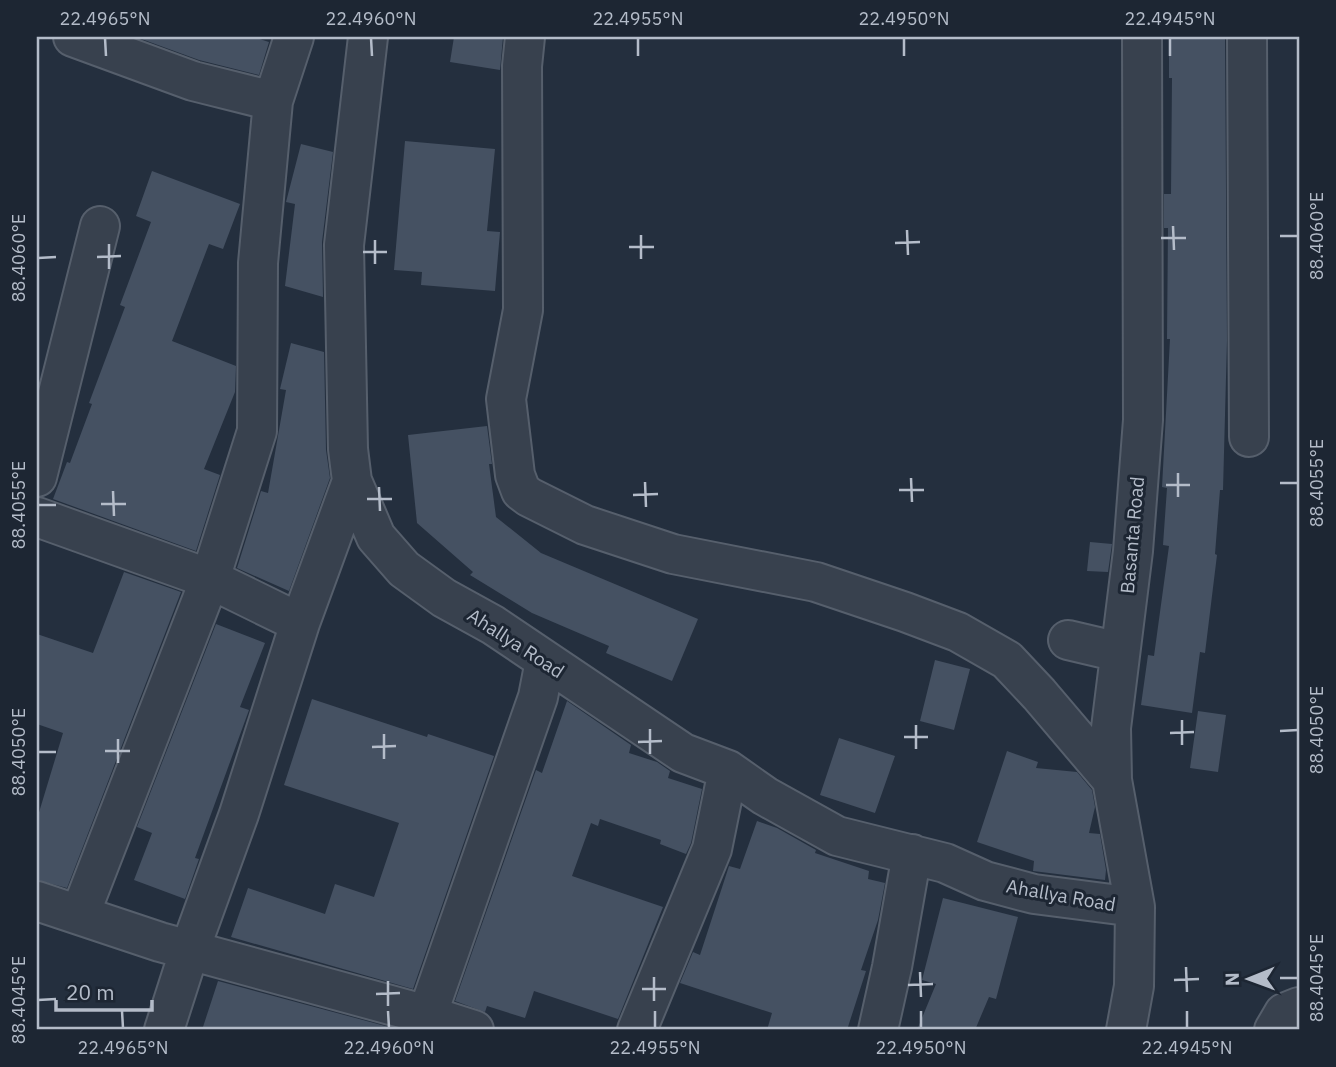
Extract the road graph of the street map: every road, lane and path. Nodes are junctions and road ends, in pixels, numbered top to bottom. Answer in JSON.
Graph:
{"nodes":[{"id":1,"x":72,"y":37,"type":"edge"},
{"id":2,"x":294,"y":37,"type":"edge"},
{"id":3,"x":368,"y":37,"type":"edge"},
{"id":4,"x":525,"y":37,"type":"edge"},
{"id":5,"x":1142,"y":37,"type":"edge"},
{"id":6,"x":1247,"y":37,"type":"edge"},
{"id":7,"x":273,"y":101,"type":"junction"},
{"id":8,"x":100,"y":226,"type":"dead end"},
{"id":9,"x":1249,"y":437,"type":"dead end"},
{"id":10,"x":37,"y":477,"type":"edge"},
{"id":11,"x":352,"y":481,"type":"junction"},
{"id":12,"x":37,"y":517,"type":"edge"},
{"id":13,"x":210,"y":579,"type":"junction"},
{"id":14,"x":300,"y":623,"type":"junction"},
{"id":15,"x":1068,"y":640,"type":"dead end"},
{"id":16,"x":1119,"y":652,"type":"junction"},
{"id":17,"x":545,"y":662,"type":"junction"},
{"id":18,"x":728,"y":770,"type":"junction"},
{"id":19,"x":1112,"y":780,"type":"junction"},
{"id":20,"x":912,"y":854,"type":"junction"},
{"id":21,"x":37,"y":901,"type":"edge"},
{"id":22,"x":1135,"y":907,"type":"junction"},
{"id":23,"x":80,"y":914,"type":"junction"},
{"id":24,"x":190,"y":949,"type":"junction"},
{"id":25,"x":1299,"y":1007,"type":"edge"},
{"id":26,"x":424,"y":1022,"type":"edge"},
{"id":27,"x":164,"y":1030,"type":"edge"},
{"id":28,"x":474,"y":1030,"type":"edge"},
{"id":29,"x":637,"y":1030,"type":"edge"},
{"id":30,"x":878,"y":1030,"type":"edge"},
{"id":31,"x":1126,"y":1030,"type":"edge"},
{"id":32,"x":1274,"y":1030,"type":"edge"}],
"edges":[{"from":1,"to":7,"type":"street"},
{"from":2,"to":7,"type":"street"},
{"from":3,"to":11,"type":"street","name":"Ahallya Road"},
{"from":4,"to":19,"type":"street"},
{"from":5,"to":16,"type":"street","name":"Basanta Road"},
{"from":6,"to":9,"type":"street"},
{"from":7,"to":13,"type":"street"},
{"from":8,"to":10,"type":"street"},
{"from":11,"to":14,"type":"street"},
{"from":11,"to":17,"type":"street","name":"Ahallya Road"},
{"from":12,"to":13,"type":"street"},
{"from":13,"to":14,"type":"street"},
{"from":13,"to":23,"type":"street"},
{"from":14,"to":24,"type":"street"},
{"from":15,"to":16,"type":"street"},
{"from":16,"to":19,"type":"street","name":"Basanta Road"},
{"from":17,"to":18,"type":"street","name":"Ahallya Road"},
{"from":17,"to":26,"type":"street"},
{"from":18,"to":20,"type":"street","name":"Ahallya Road"},
{"from":18,"to":29,"type":"street"},
{"from":19,"to":22,"type":"street","name":"Basanta Road"},
{"from":20,"to":22,"type":"street","name":"Ahallya Road"},
{"from":20,"to":30,"type":"street"},
{"from":21,"to":23,"type":"street"},
{"from":22,"to":31,"type":"street","name":"Basanta Road"},
{"from":23,"to":24,"type":"street"},
{"from":24,"to":26,"type":"street"},
{"from":24,"to":27,"type":"street"},
{"from":25,"to":32,"type":"street"},
{"from":26,"to":28,"type":"street"}]}
